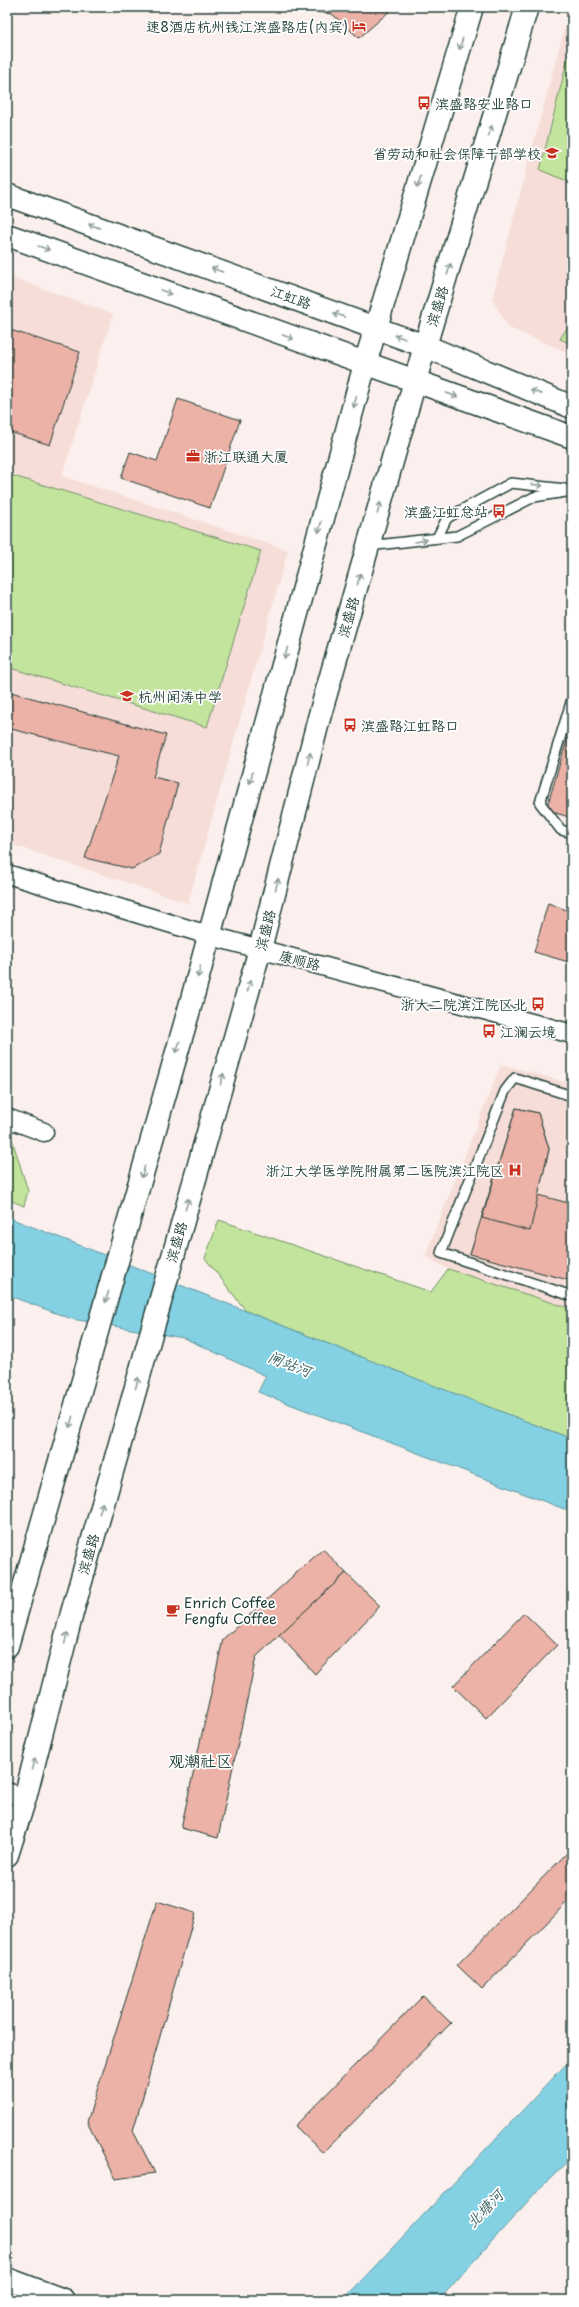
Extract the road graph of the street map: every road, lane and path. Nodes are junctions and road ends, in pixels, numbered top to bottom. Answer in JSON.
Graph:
{"nodes":[{"id":1,"x":472,"y":7,"type":"edge"},
{"id":2,"x":527,"y":7,"type":"edge"},
{"id":3,"x":7,"y":194,"type":"edge"},
{"id":4,"x":7,"y":235,"type":"edge"},
{"id":5,"x":376,"y":328,"type":"junction"},
{"id":6,"x":425,"y":346,"type":"junction"},
{"id":7,"x":365,"y":364,"type":"junction"},
{"id":8,"x":415,"y":382,"type":"junction"},
{"id":9,"x":572,"y":407,"type":"edge"},
{"id":10,"x":572,"y":437,"type":"edge"},
{"id":11,"x":572,"y":491,"type":"edge"},
{"id":12,"x":437,"y":538,"type":"junction"},
{"id":13,"x":368,"y":546,"type":"junction"},
{"id":14,"x":571,"y":704,"type":"edge"},
{"id":15,"x":572,"y":833,"type":"edge"},
{"id":16,"x":7,"y":874,"type":"edge"},
{"id":17,"x":208,"y":935,"type":"junction"},
{"id":18,"x":260,"y":949,"type":"junction"},
{"id":19,"x":572,"y":1034,"type":"edge"},
{"id":20,"x":572,"y":1096,"type":"edge"},
{"id":21,"x":7,"y":1118,"type":"edge"},
{"id":22,"x":44,"y":1132,"type":"dead end"},
{"id":23,"x":572,"y":1296,"type":"edge"},
{"id":24,"x":7,"y":1646,"type":"edge"},
{"id":25,"x":16,"y":1795,"type":"edge"},
{"id":26,"x":7,"y":1855,"type":"edge"},
{"id":27,"x":7,"y":2279,"type":"edge"},
{"id":28,"x":63,"y":2300,"type":"edge"}],
"edges":[{"from":1,"to":5,"type":"main road","one_way":true},
{"from":6,"to":2,"type":"main road","name":"滨盛路","one_way":true},
{"from":5,"to":3,"type":"main road","name":"江虹路","one_way":true},
{"from":4,"to":7,"type":"main road","one_way":true},
{"from":6,"to":5,"type":"main road","name":"江虹路","one_way":true},
{"from":5,"to":7,"type":"main road"},
{"from":6,"to":8,"type":"main road","name":"滨盛路"},
{"from":9,"to":6,"type":"main road","name":"江虹路","one_way":true},
{"from":7,"to":8,"type":"main road"},
{"from":7,"to":17,"type":"main road","one_way":true},
{"from":8,"to":10,"type":"main road","one_way":true},
{"from":13,"to":8,"type":"main road","name":"滨盛路","one_way":true},
{"from":11,"to":12,"type":"lane"},
{"from":12,"to":11,"type":"lane","one_way":true},
{"from":13,"to":12,"type":"lane","one_way":true},
{"from":18,"to":13,"type":"main road","name":"滨盛路","one_way":true},
{"from":14,"to":15,"type":"lane"},
{"from":16,"to":17,"type":"street","name":"康顺路"},
{"from":17,"to":18,"type":"street","name":"康顺路"},
{"from":17,"to":24,"type":"main road","one_way":true},
{"from":18,"to":19,"type":"street","name":"康顺路"},
{"from":25,"to":18,"type":"main road","name":"滨盛路","one_way":true},
{"from":20,"to":23,"type":"lane"},
{"from":21,"to":22,"type":"street"},
{"from":25,"to":26,"type":"main road","name":"滨盛路"},
{"from":27,"to":28,"type":"main road"}]}
